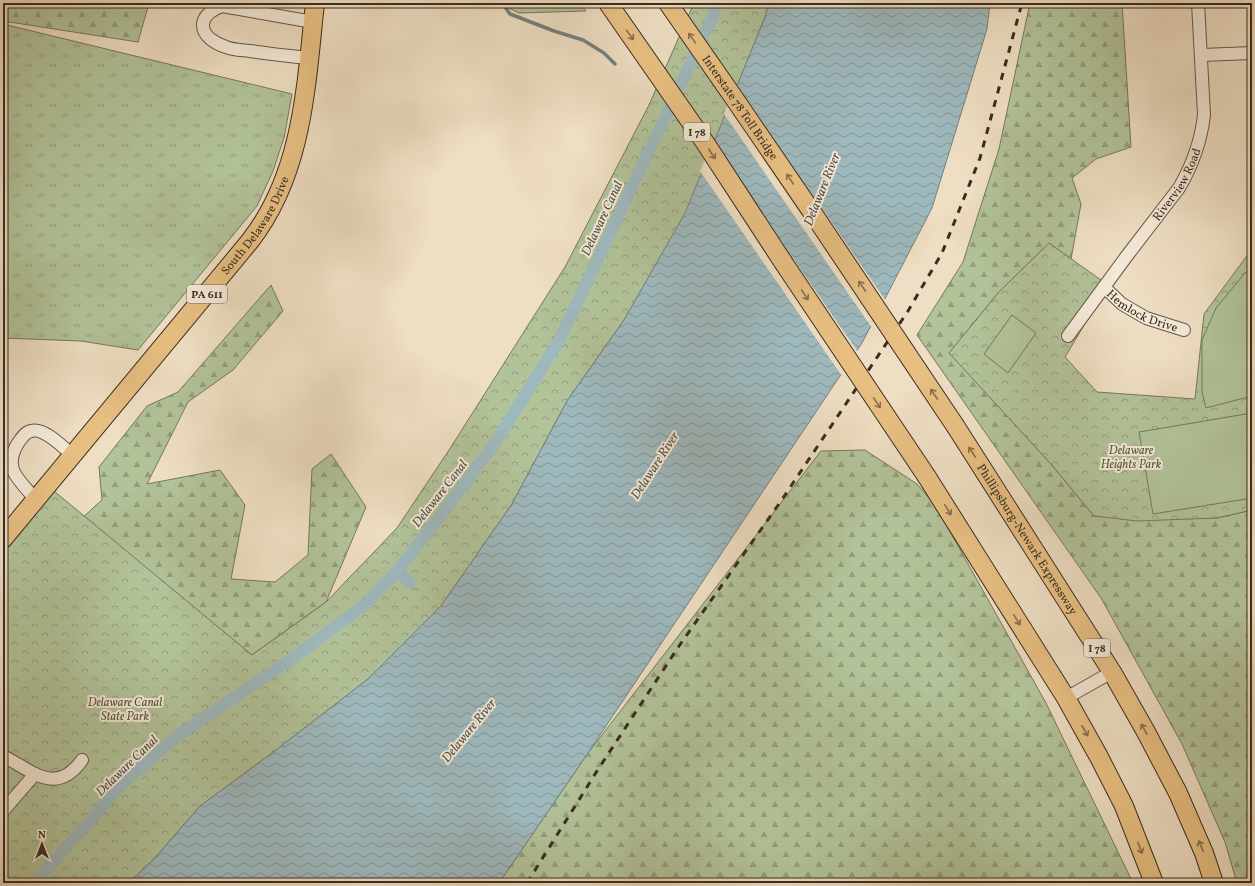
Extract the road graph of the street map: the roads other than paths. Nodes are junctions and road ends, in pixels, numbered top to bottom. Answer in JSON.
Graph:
{"nodes":[{"id":1,"x":315,"y":3,"type":"edge"},
{"id":2,"x":608,"y":3,"type":"edge"},
{"id":3,"x":668,"y":3,"type":"edge"},
{"id":4,"x":1198,"y":3,"type":"edge"},
{"id":5,"x":313,"y":22,"type":"junction"},
{"id":6,"x":1252,"y":53,"type":"edge"},
{"id":7,"x":1202,"y":55,"type":"junction"},
{"id":8,"x":309,"y":58,"type":"junction"},
{"id":9,"x":812,"y":212,"type":"joint"},
{"id":10,"x":1104,"y":287,"type":"junction"},
{"id":11,"x":1184,"y":330,"type":"dead end"},
{"id":12,"x":1068,"y":336,"type":"dead end"},
{"id":13,"x":72,"y":455,"type":"junction"},
{"id":14,"x":35,"y":499,"type":"junction"},
{"id":15,"x":5,"y":533,"type":"edge"},
{"id":16,"x":1112,"y":672,"type":"junction"},
{"id":17,"x":1066,"y":698,"type":"junction"},
{"id":18,"x":3,"y":756,"type":"edge"},
{"id":19,"x":82,"y":760,"type":"dead end"},
{"id":20,"x":35,"y":774,"type":"junction"},
{"id":21,"x":3,"y":811,"type":"edge"},
{"id":22,"x":1154,"y":883,"type":"edge"},
{"id":23,"x":1214,"y":883,"type":"edge"}],
"edges":[{"from":1,"to":5,"type":"highway","name":"South Delaware Drive","number":"PA 611"},
{"from":2,"to":17,"type":"highway","number":"I 78","one_way":true,"bridge":true},
{"from":9,"to":3,"type":"highway","name":"Interstate 78 Toll Bridge","number":"I 78","one_way":true},
{"from":4,"to":7,"type":"street","name":"Riverview Road"},
{"from":5,"to":8,"type":"highway","name":"South Delaware Drive","number":"PA 611"},
{"from":5,"to":8,"type":"street"},
{"from":6,"to":7,"type":"street"},
{"from":7,"to":10,"type":"street","name":"Riverview Road"},
{"from":8,"to":13,"type":"highway","name":"South Delaware Drive","number":"PA 611"},
{"from":16,"to":9,"type":"highway","name":"Phillipsburg-Newark Expressway","number":"I 78","one_way":true,"bridge":true},
{"from":10,"to":11,"type":"street","name":"Hemlock Drive"},
{"from":10,"to":12,"type":"street","name":"Riverview Road"},
{"from":13,"to":14,"type":"highway","name":"South Delaware Drive","number":"PA 611"},
{"from":13,"to":14,"type":"street"},
{"from":14,"to":15,"type":"highway","name":"South Delaware Drive","number":"PA 611"},
{"from":16,"to":17,"type":"street"},
{"from":23,"to":16,"type":"highway","name":"Phillipsburg-Newark Expressway","number":"I 78","one_way":true},
{"from":17,"to":22,"type":"highway","number":"I 78","one_way":true},
{"from":18,"to":20,"type":"street"},
{"from":19,"to":20,"type":"street"},
{"from":20,"to":21,"type":"street"}]}
